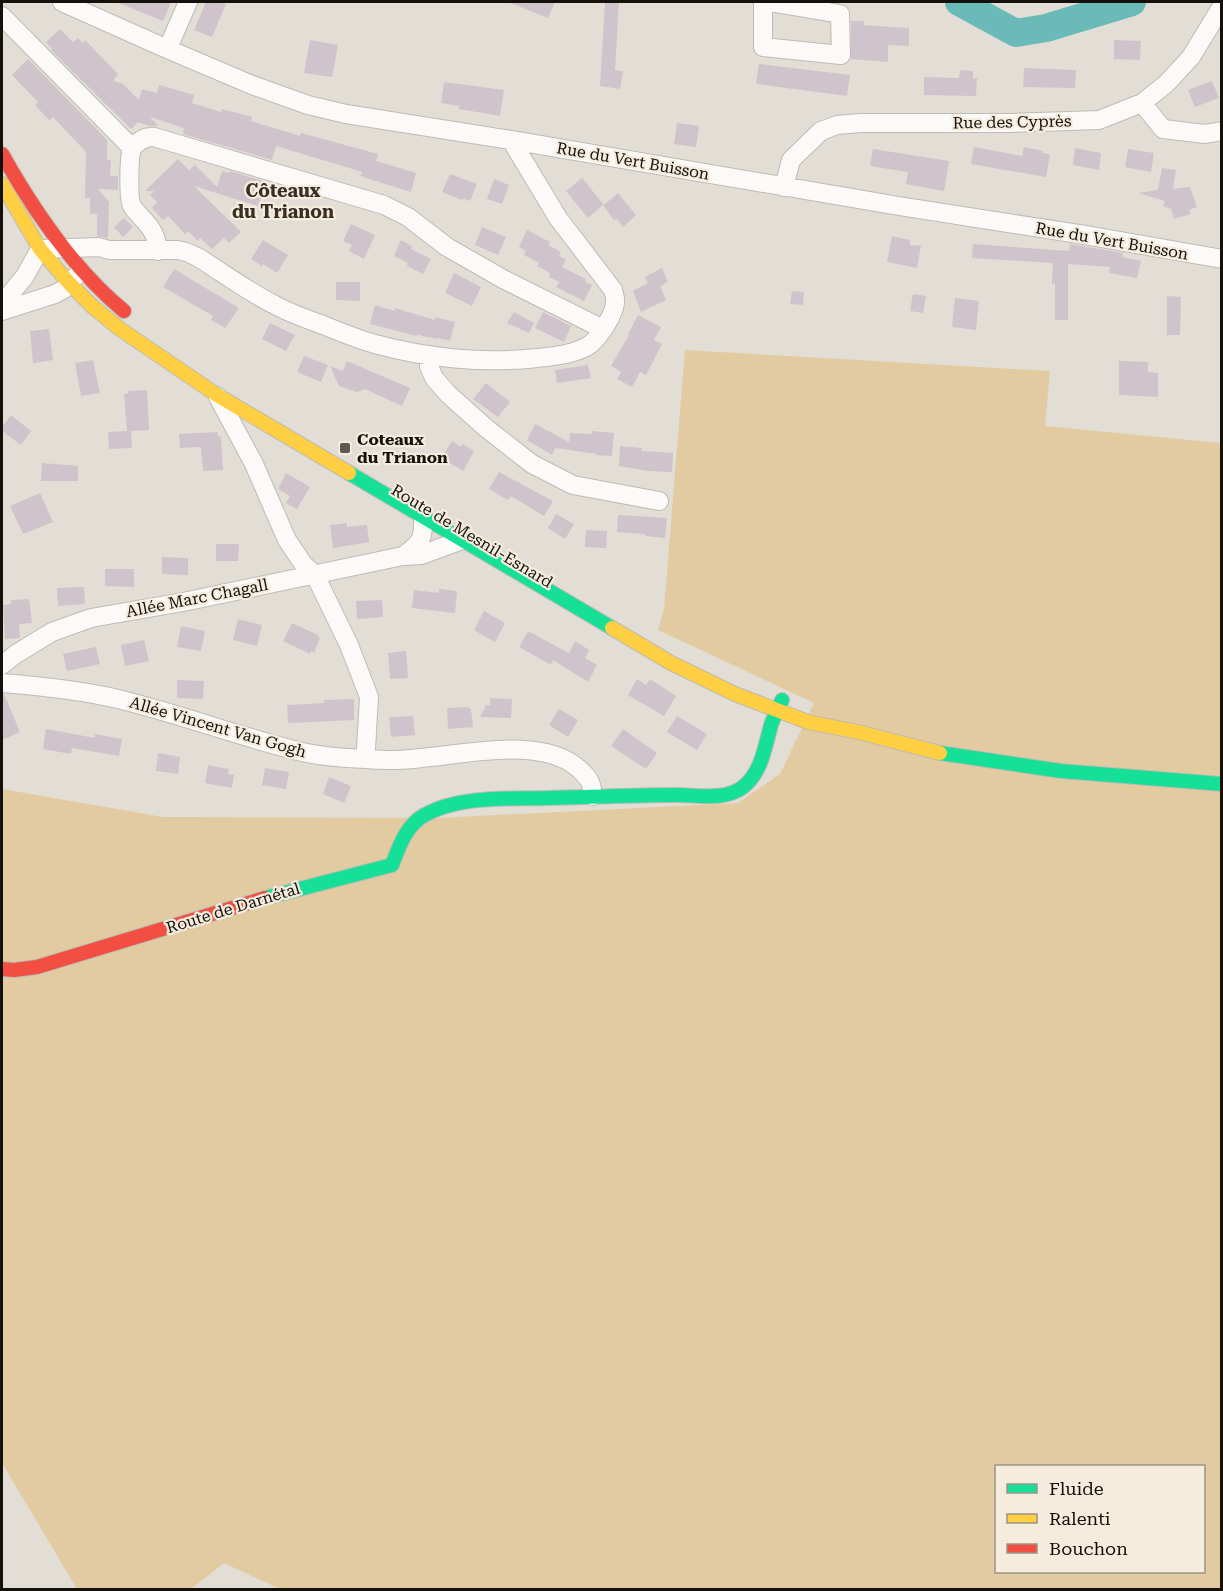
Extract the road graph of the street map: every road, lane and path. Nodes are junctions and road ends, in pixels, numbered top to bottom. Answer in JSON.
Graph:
{"nodes":[{"id":1,"x":62,"y":2,"type":"edge"},
{"id":2,"x":188,"y":2,"type":"edge"},
{"id":3,"x":763,"y":2,"type":"edge"},
{"id":4,"x":769,"y":2,"type":"edge"},
{"id":5,"x":1221,"y":6,"type":"edge"},
{"id":6,"x":2,"y":16,"type":"edge"},
{"id":7,"x":165,"y":48,"type":"junction"},
{"id":8,"x":1142,"y":103,"type":"junction"},
{"id":9,"x":1221,"y":131,"type":"edge"},
{"id":10,"x":511,"y":140,"type":"junction"},
{"id":11,"x":132,"y":148,"type":"junction"},
{"id":12,"x":2,"y":154,"type":"edge"},
{"id":13,"x":2,"y":184,"type":"edge"},
{"id":14,"x":784,"y":187,"type":"junction"},
{"id":15,"x":63,"y":248,"type":"junction"},
{"id":16,"x":40,"y":249,"type":"junction"},
{"id":17,"x":109,"y":250,"type":"junction"},
{"id":18,"x":158,"y":250,"type":"junction"},
{"id":19,"x":1221,"y":259,"type":"edge"},
{"id":20,"x":82,"y":269,"type":"junction"},
{"id":21,"x":69,"y":283,"type":"junction"},
{"id":22,"x":2,"y":304,"type":"edge"},
{"id":23,"x":2,"y":311,"type":"edge"},
{"id":24,"x":138,"y":321,"type":"dead end"},
{"id":25,"x":603,"y":329,"type":"junction"},
{"id":26,"x":430,"y":355,"type":"junction"},
{"id":27,"x":203,"y":369,"type":"dead end"},
{"id":28,"x":217,"y":395,"type":"junction"},
{"id":29,"x":659,"y":501,"type":"dead end"},
{"id":30,"x":423,"y":517,"type":"junction"},
{"id":31,"x":462,"y":540,"type":"junction"},
{"id":32,"x":403,"y":556,"type":"junction"},
{"id":33,"x":315,"y":575,"type":"junction"},
{"id":34,"x":2,"y":665,"type":"edge"},
{"id":35,"x":2,"y":682,"type":"edge"},
{"id":36,"x":780,"y":705,"type":"junction"},
{"id":37,"x":363,"y":759,"type":"junction"},
{"id":38,"x":1221,"y":784,"type":"edge"},
{"id":39,"x":593,"y":796,"type":"junction"},
{"id":40,"x":2,"y":969,"type":"edge"}],
"edges":[{"from":1,"to":7,"type":"street","name":"Rue du Vert Buisson"},
{"from":2,"to":7,"type":"street"},
{"from":3,"to":4,"type":"street"},
{"from":5,"to":8,"type":"street","name":"Rue des Cyprès"},
{"from":6,"to":11,"type":"street"},
{"from":7,"to":10,"type":"street","name":"Rue du Vert Buisson"},
{"from":8,"to":9,"type":"street"},
{"from":8,"to":14,"type":"street","name":"Rue des Cyprès"},
{"from":10,"to":14,"type":"street","name":"Rue du Vert Buisson"},
{"from":10,"to":25,"type":"street"},
{"from":11,"to":18,"type":"street"},
{"from":11,"to":25,"type":"street"},
{"from":12,"to":15,"type":"main road"},
{"from":13,"to":16,"type":"main road","name":"Route de Mesnil-Esnard"},
{"from":14,"to":19,"type":"street","name":"Rue du Vert Buisson"},
{"from":15,"to":16,"type":"street"},
{"from":15,"to":17,"type":"street"},
{"from":15,"to":20,"type":"main road"},
{"from":16,"to":21,"type":"main road","name":"Route de Mesnil-Esnard"},
{"from":16,"to":22,"type":"street"},
{"from":17,"to":18,"type":"street"},
{"from":17,"to":20,"type":"street"},
{"from":18,"to":26,"type":"street"},
{"from":20,"to":21,"type":"street"},
{"from":20,"to":24,"type":"main road"},
{"from":21,"to":23,"type":"street"},
{"from":21,"to":28,"type":"main road","name":"Route de Mesnil-Esnard"},
{"from":25,"to":26,"type":"street"},
{"from":26,"to":29,"type":"street"},
{"from":27,"to":36,"type":"main road","name":"Route de Mesnil-Esnard"},
{"from":28,"to":30,"type":"main road","name":"Route de Mesnil-Esnard"},
{"from":28,"to":33,"type":"street"},
{"from":30,"to":31,"type":"main road","name":"Route de Mesnil-Esnard"},
{"from":30,"to":32,"type":"street"},
{"from":31,"to":32,"type":"street","name":"Allée Marc Chagall"},
{"from":31,"to":36,"type":"main road","name":"Route de Mesnil-Esnard"},
{"from":32,"to":33,"type":"street","name":"Allée Marc Chagall"},
{"from":33,"to":34,"type":"street","name":"Allée Marc Chagall"},
{"from":33,"to":37,"type":"street"},
{"from":35,"to":37,"type":"street","name":"Allée Vincent Van Gogh"},
{"from":36,"to":38,"type":"main road"},
{"from":36,"to":39,"type":"main road"},
{"from":37,"to":39,"type":"street","name":"Allée Vincent Van Gogh"},
{"from":39,"to":40,"type":"main road","name":"Route de Darnétal"}]}
